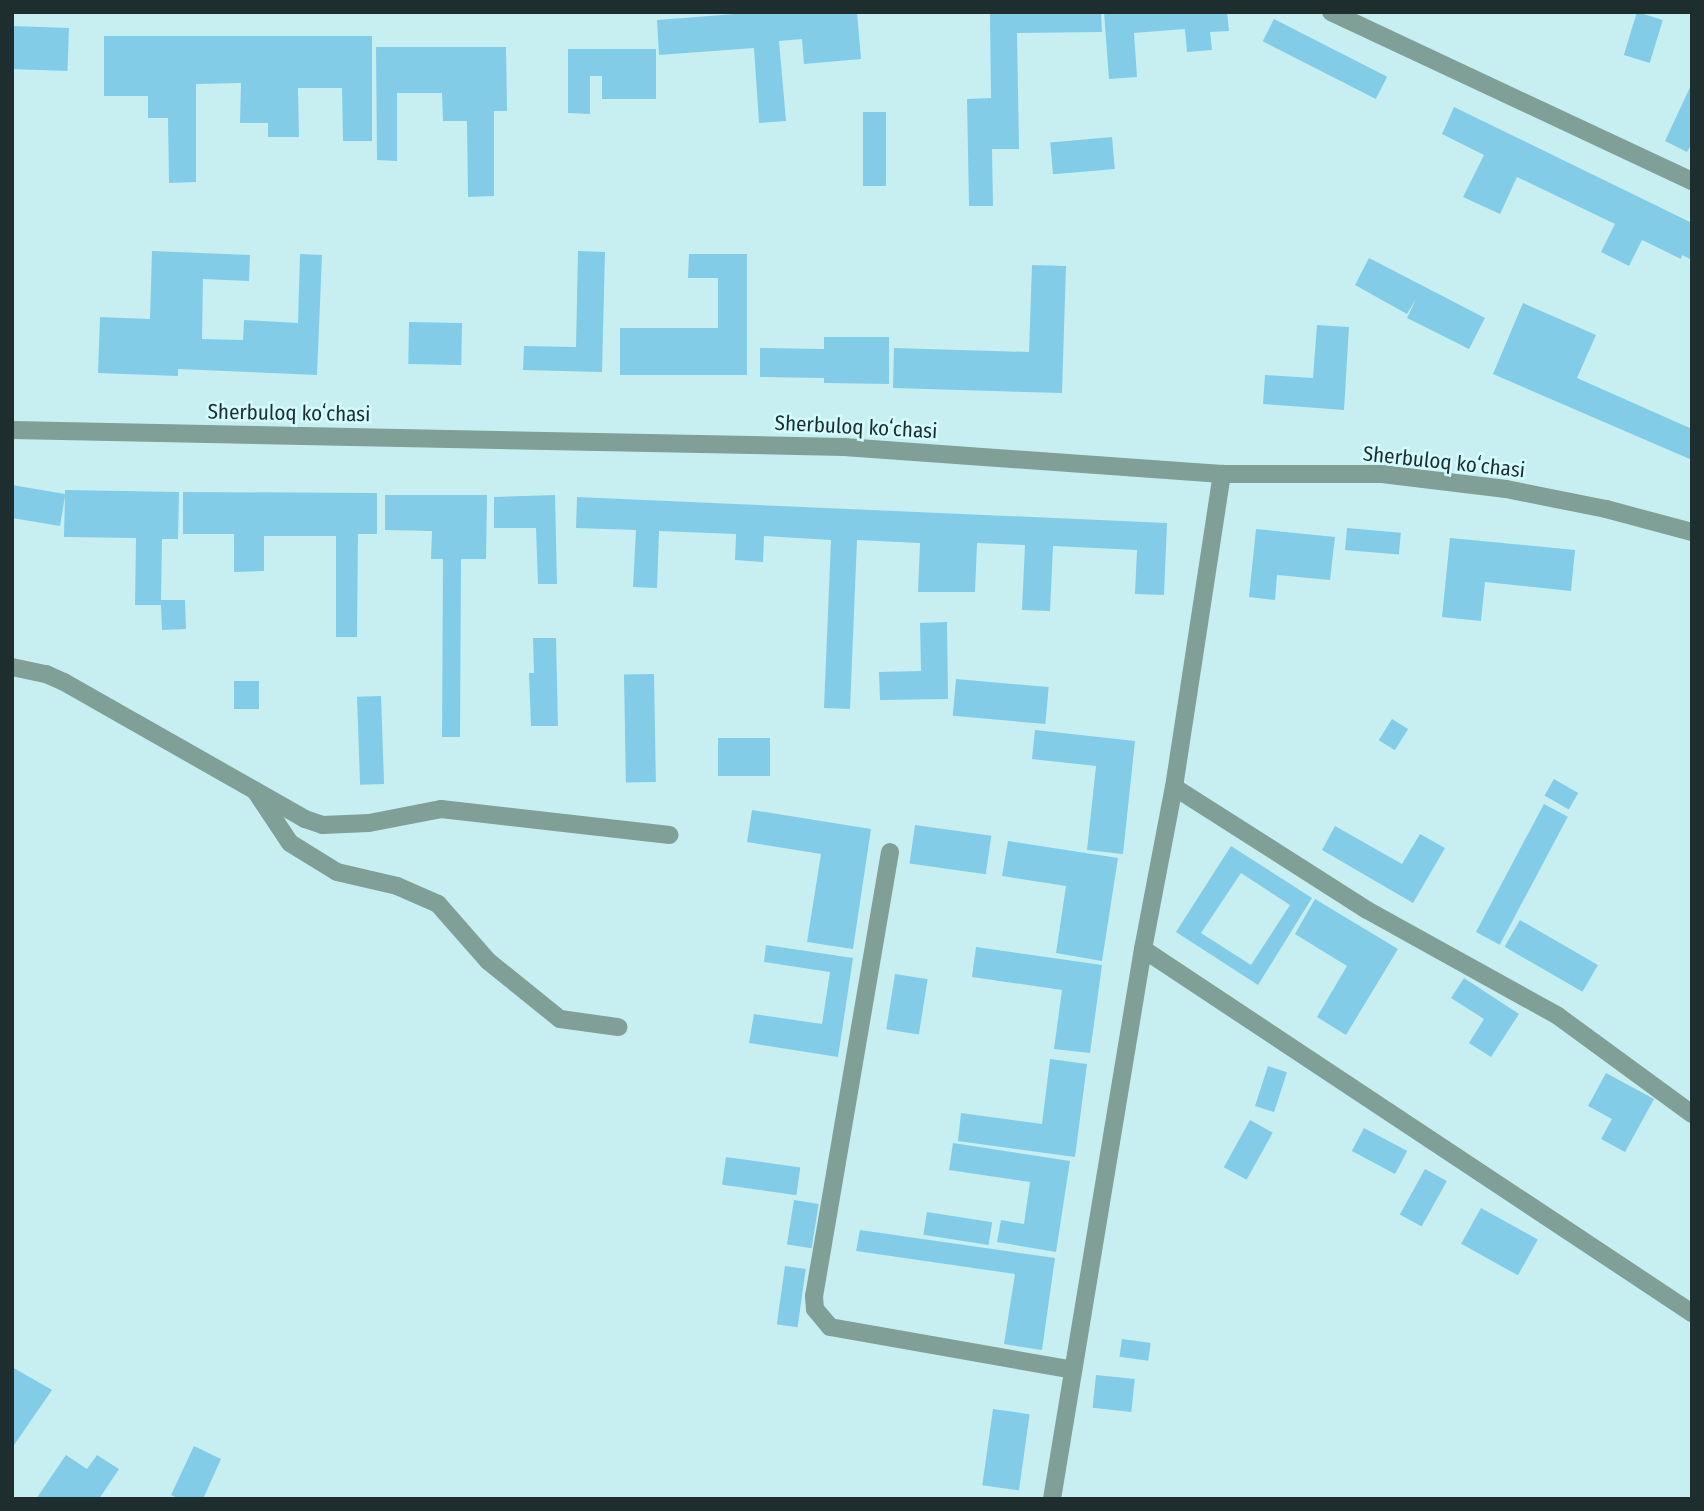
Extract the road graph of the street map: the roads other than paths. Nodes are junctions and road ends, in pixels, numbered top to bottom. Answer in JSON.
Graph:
{"nodes":[{"id":1,"x":1331,"y":12,"type":"edge"},
{"id":2,"x":1692,"y":181,"type":"edge"},
{"id":3,"x":12,"y":430,"type":"edge"},
{"id":4,"x":1222,"y":474,"type":"junction"},
{"id":5,"x":1692,"y":532,"type":"edge"},
{"id":6,"x":12,"y":667,"type":"edge"},
{"id":7,"x":1174,"y":787,"type":"junction"},
{"id":8,"x":256,"y":792,"type":"junction"},
{"id":9,"x":670,"y":835,"type":"dead end"},
{"id":10,"x":890,"y":852,"type":"dead end"},
{"id":11,"x":1143,"y":949,"type":"junction"},
{"id":12,"x":618,"y":1027,"type":"dead end"},
{"id":13,"x":1692,"y":1114,"type":"edge"},
{"id":14,"x":1692,"y":1313,"type":"edge"},
{"id":15,"x":1073,"y":1370,"type":"junction"},
{"id":16,"x":1052,"y":1499,"type":"edge"}],
"edges":[{"from":1,"to":2,"type":"street"},
{"from":3,"to":4,"type":"street","name":"Sherbuloq koʻchasi"},
{"from":4,"to":5,"type":"street","name":"Sherbuloq koʻchasi"},
{"from":4,"to":7,"type":"street"},
{"from":6,"to":8,"type":"street"},
{"from":7,"to":11,"type":"street"},
{"from":7,"to":13,"type":"street"},
{"from":8,"to":9,"type":"street"},
{"from":8,"to":12,"type":"street"},
{"from":10,"to":15,"type":"street"},
{"from":11,"to":14,"type":"street"},
{"from":11,"to":15,"type":"street"},
{"from":15,"to":16,"type":"street"}]}
